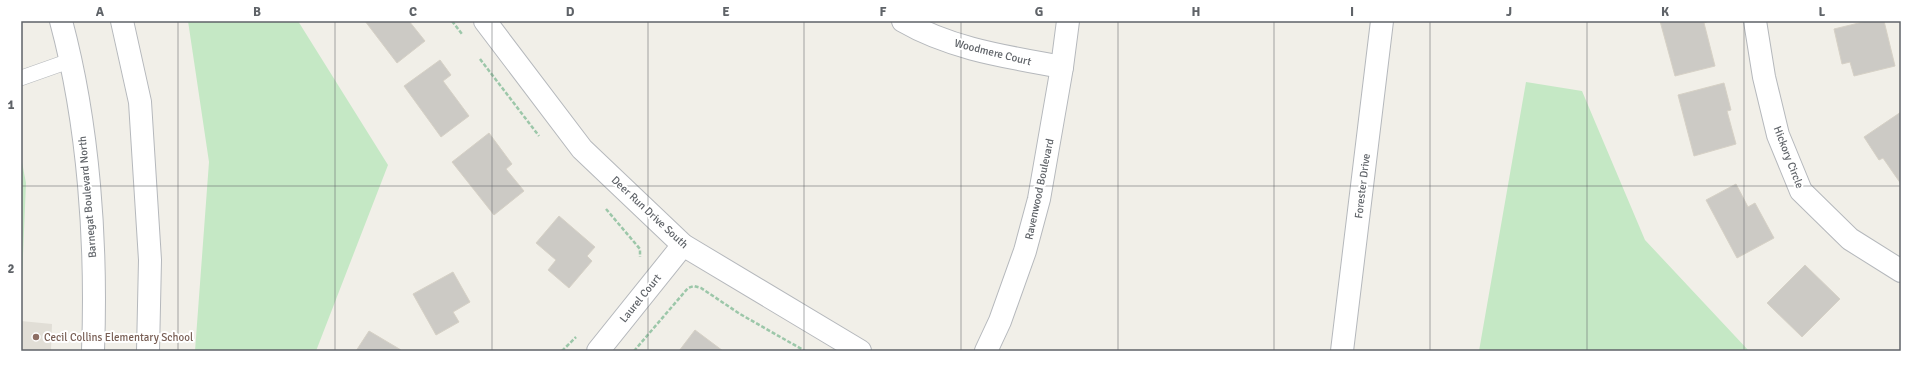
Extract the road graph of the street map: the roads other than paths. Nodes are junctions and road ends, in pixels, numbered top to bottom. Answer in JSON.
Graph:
{"nodes":[{"id":1,"x":61,"y":21,"type":"edge"},
{"id":2,"x":122,"y":21,"type":"edge"},
{"id":3,"x":485,"y":21,"type":"edge"},
{"id":4,"x":903,"y":21,"type":"edge"},
{"id":5,"x":1068,"y":21,"type":"edge"},
{"id":6,"x":1382,"y":21,"type":"edge"},
{"id":7,"x":1756,"y":21,"type":"edge"},
{"id":8,"x":72,"y":60,"type":"junction"},
{"id":9,"x":1062,"y":67,"type":"junction"},
{"id":10,"x":21,"y":78,"type":"edge"},
{"id":11,"x":683,"y":246,"type":"junction"},
{"id":12,"x":1901,"y":271,"type":"edge"},
{"id":13,"x":92,"y":351,"type":"edge"},
{"id":14,"x":148,"y":351,"type":"edge"},
{"id":15,"x":598,"y":351,"type":"edge"},
{"id":16,"x":860,"y":351,"type":"edge"},
{"id":17,"x":986,"y":351,"type":"edge"},
{"id":18,"x":1342,"y":351,"type":"edge"}],
"edges":[{"from":1,"to":8,"type":"street","name":"Barnegat Boulevard North"},
{"from":2,"to":14,"type":"street"},
{"from":3,"to":11,"type":"street","name":"Deer Run Drive South"},
{"from":4,"to":9,"type":"street","name":"Woodmere Court"},
{"from":5,"to":9,"type":"street","name":"Ravenwood Boulevard"},
{"from":6,"to":18,"type":"street","name":"Forester Drive"},
{"from":7,"to":12,"type":"street","name":"Hickory Circle"},
{"from":8,"to":10,"type":"lane"},
{"from":8,"to":13,"type":"street","name":"Barnegat Boulevard North"},
{"from":9,"to":17,"type":"street","name":"Ravenwood Boulevard"},
{"from":11,"to":15,"type":"street","name":"Laurel Court"},
{"from":11,"to":16,"type":"street","name":"Deer Run Drive South"}]}
